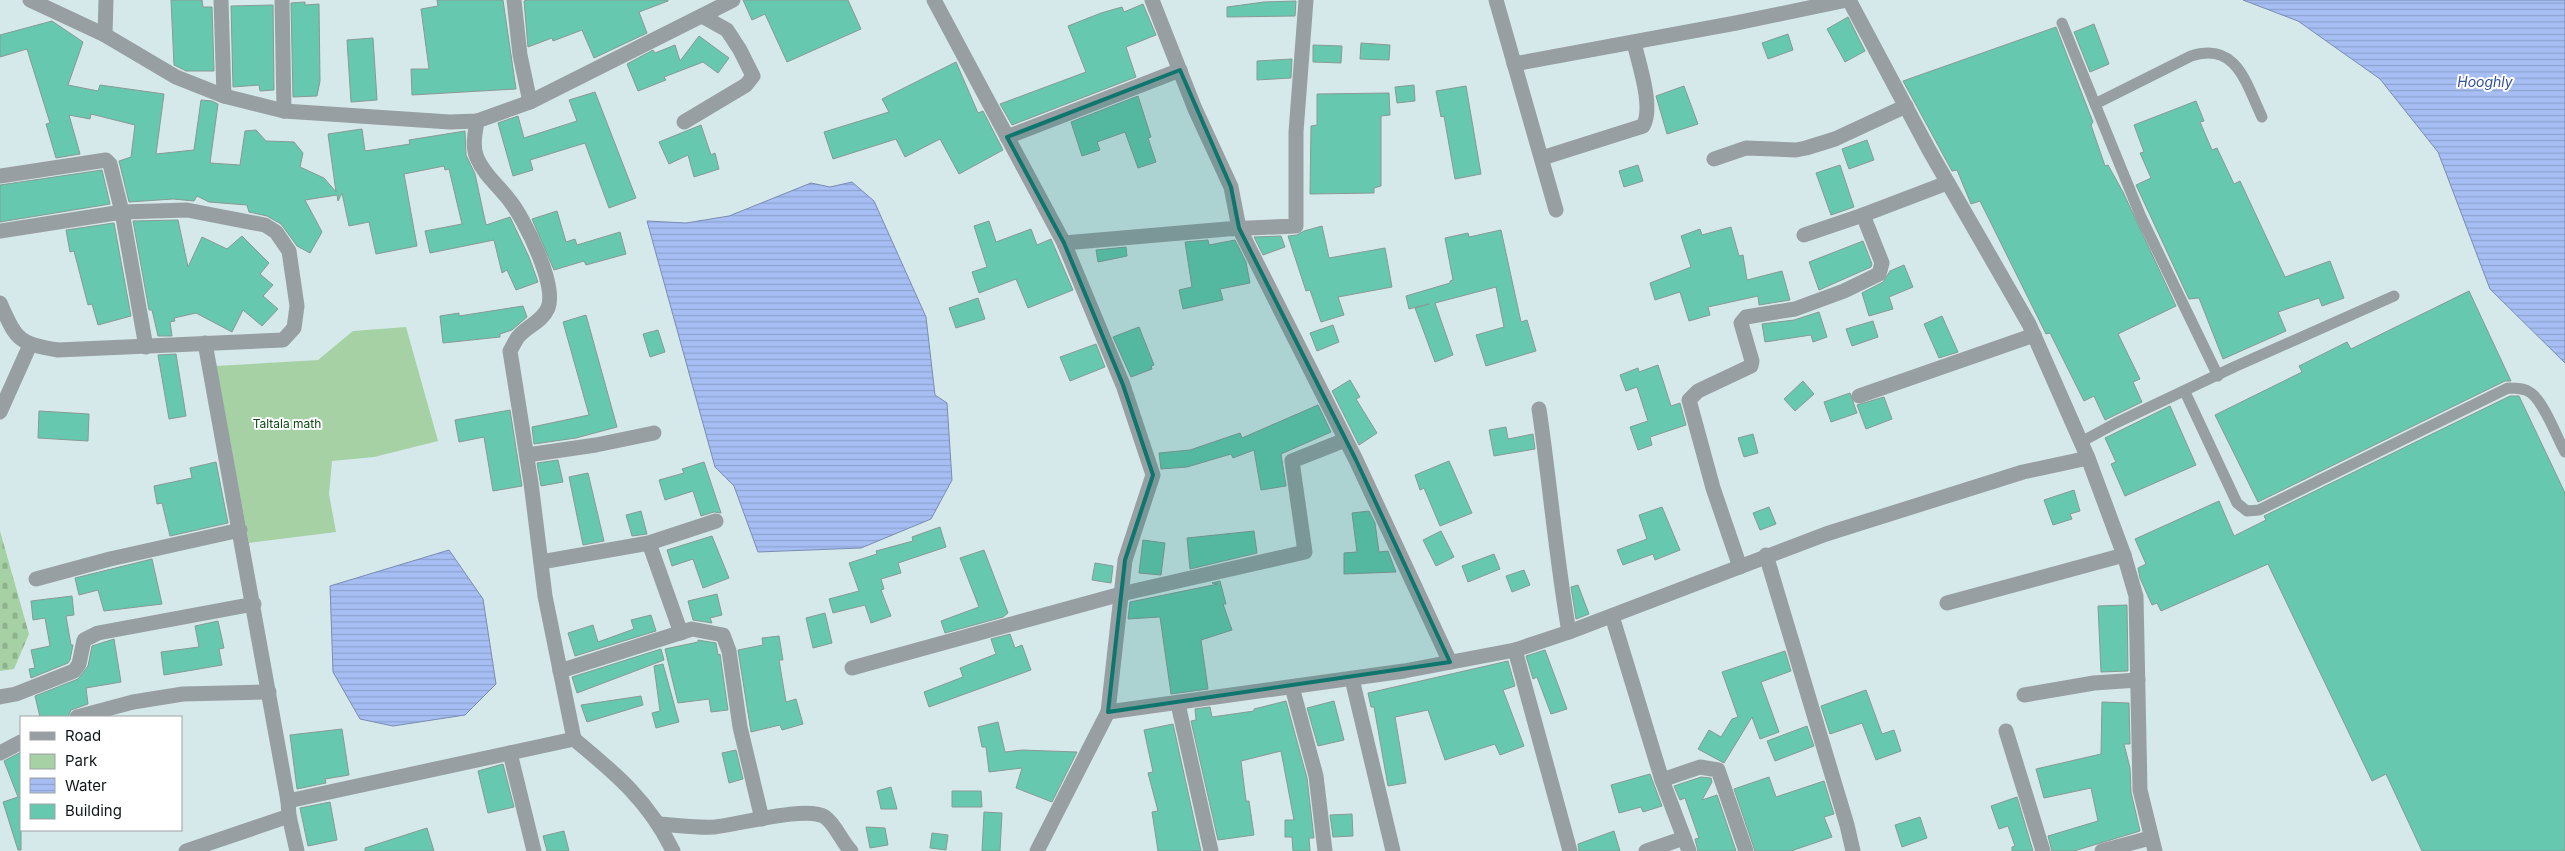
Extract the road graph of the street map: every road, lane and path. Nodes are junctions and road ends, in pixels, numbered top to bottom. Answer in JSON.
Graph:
{"nodes":[{"id":1,"x":30,"y":0,"type":"edge"},
{"id":2,"x":106,"y":0,"type":"edge"},
{"id":3,"x":221,"y":0,"type":"edge"},
{"id":4,"x":282,"y":0,"type":"edge"},
{"id":5,"x":514,"y":0,"type":"edge"},
{"id":6,"x":733,"y":0,"type":"edge"},
{"id":7,"x":934,"y":0,"type":"edge"},
{"id":8,"x":1152,"y":0,"type":"edge"},
{"id":9,"x":1306,"y":0,"type":"edge"},
{"id":10,"x":1496,"y":0,"type":"edge"},
{"id":11,"x":1848,"y":0,"type":"edge"},
{"id":12,"x":702,"y":16,"type":"junction"},
{"id":13,"x":2062,"y":23,"type":"dead end"},
{"id":14,"x":105,"y":35,"type":"junction"},
{"id":15,"x":1634,"y":43,"type":"junction"},
{"id":16,"x":1514,"y":64,"type":"junction"},
{"id":17,"x":1180,"y":70,"type":"junction"},
{"id":18,"x":224,"y":96,"type":"junction"},
{"id":19,"x":530,"y":102,"type":"junction"},
{"id":20,"x":2095,"y":104,"type":"junction"},
{"id":21,"x":1906,"y":106,"type":"junction"},
{"id":22,"x":284,"y":111,"type":"junction"},
{"id":23,"x":2262,"y":117,"type":"dead end"},
{"id":24,"x":477,"y":121,"type":"junction"},
{"id":25,"x":684,"y":122,"type":"dead end"},
{"id":26,"x":1007,"y":137,"type":"junction"},
{"id":27,"x":1542,"y":158,"type":"junction"},
{"id":28,"x":1714,"y":158,"type":"dead end"},
{"id":29,"x":0,"y":176,"type":"edge"},
{"id":30,"x":1948,"y":183,"type":"junction"},
{"id":31,"x":1556,"y":210,"type":"dead end"},
{"id":32,"x":122,"y":212,"type":"junction"},
{"id":33,"x":1864,"y":215,"type":"junction"},
{"id":34,"x":1239,"y":228,"type":"junction"},
{"id":35,"x":0,"y":231,"type":"edge"},
{"id":36,"x":1804,"y":235,"type":"dead end"},
{"id":37,"x":1064,"y":243,"type":"junction"},
{"id":38,"x":2394,"y":296,"type":"dead end"},
{"id":39,"x":0,"y":303,"type":"edge"},
{"id":40,"x":2034,"y":335,"type":"junction"},
{"id":41,"x":205,"y":343,"type":"junction"},
{"id":42,"x":30,"y":345,"type":"junction"},
{"id":43,"x":146,"y":347,"type":"junction"},
{"id":44,"x":2218,"y":376,"type":"junction"},
{"id":45,"x":2184,"y":392,"type":"junction"},
{"id":46,"x":1859,"y":396,"type":"dead end"},
{"id":47,"x":1539,"y":409,"type":"dead end"},
{"id":48,"x":0,"y":412,"type":"edge"},
{"id":49,"x":654,"y":433,"type":"dead end"},
{"id":50,"x":1344,"y":440,"type":"junction"},
{"id":51,"x":2082,"y":442,"type":"junction"},
{"id":52,"x":2565,"y":452,"type":"edge"},
{"id":53,"x":527,"y":454,"type":"junction"},
{"id":54,"x":2088,"y":458,"type":"junction"},
{"id":55,"x":716,"y":521,"type":"dead end"},
{"id":56,"x":240,"y":530,"type":"junction"},
{"id":57,"x":649,"y":543,"type":"junction"},
{"id":58,"x":1766,"y":555,"type":"junction"},
{"id":59,"x":2124,"y":555,"type":"junction"},
{"id":60,"x":541,"y":562,"type":"junction"},
{"id":61,"x":1740,"y":566,"type":"junction"},
{"id":62,"x":36,"y":579,"type":"dead end"},
{"id":63,"x":1121,"y":594,"type":"junction"},
{"id":64,"x":1947,"y":603,"type":"dead end"},
{"id":65,"x":254,"y":604,"type":"junction"},
{"id":66,"x":1612,"y":616,"type":"junction"},
{"id":67,"x":1569,"y":632,"type":"junction"},
{"id":68,"x":681,"y":633,"type":"junction"},
{"id":69,"x":1515,"y":650,"type":"junction"},
{"id":70,"x":1450,"y":662,"type":"junction"},
{"id":71,"x":852,"y":668,"type":"dead end"},
{"id":72,"x":560,"y":671,"type":"junction"},
{"id":73,"x":1352,"y":679,"type":"junction"},
{"id":74,"x":2138,"y":680,"type":"junction"},
{"id":75,"x":1292,"y":687,"type":"junction"},
{"id":76,"x":269,"y":692,"type":"junction"},
{"id":77,"x":2024,"y":695,"type":"dead end"},
{"id":78,"x":0,"y":697,"type":"edge"},
{"id":79,"x":1178,"y":704,"type":"junction"},
{"id":80,"x":1108,"y":712,"type":"junction"},
{"id":81,"x":81,"y":716,"type":"edge"},
{"id":82,"x":2006,"y":732,"type":"dead end"},
{"id":83,"x":574,"y":739,"type":"junction"},
{"id":84,"x":20,"y":743,"type":"edge"},
{"id":85,"x":0,"y":753,"type":"edge"},
{"id":86,"x":510,"y":753,"type":"junction"},
{"id":87,"x":1662,"y":780,"type":"junction"},
{"id":88,"x":288,"y":808,"type":"junction"},
{"id":89,"x":762,"y":819,"type":"junction"},
{"id":90,"x":660,"y":824,"type":"junction"},
{"id":91,"x":1687,"y":844,"type":"edge"},
{"id":92,"x":2153,"y":844,"type":"edge"},
{"id":93,"x":201,"y":848,"type":"edge"},
{"id":94,"x":186,"y":851,"type":"edge"},
{"id":95,"x":297,"y":851,"type":"edge"},
{"id":96,"x":534,"y":851,"type":"edge"},
{"id":97,"x":672,"y":851,"type":"edge"},
{"id":98,"x":851,"y":851,"type":"edge"},
{"id":99,"x":1037,"y":851,"type":"edge"},
{"id":100,"x":1211,"y":851,"type":"edge"},
{"id":101,"x":1325,"y":851,"type":"edge"},
{"id":102,"x":1393,"y":851,"type":"edge"},
{"id":103,"x":1570,"y":851,"type":"edge"},
{"id":104,"x":1646,"y":851,"type":"edge"},
{"id":105,"x":1746,"y":851,"type":"edge"},
{"id":106,"x":1853,"y":851,"type":"edge"},
{"id":107,"x":2043,"y":851,"type":"edge"},
{"id":108,"x":2102,"y":851,"type":"edge"}],
"edges":[{"from":1,"to":14,"type":"street"},
{"from":2,"to":14,"type":"street"},
{"from":3,"to":18,"type":"street"},
{"from":4,"to":22,"type":"street"},
{"from":5,"to":19,"type":"street"},
{"from":6,"to":12,"type":"street"},
{"from":7,"to":26,"type":"street"},
{"from":8,"to":17,"type":"street"},
{"from":9,"to":34,"type":"street"},
{"from":10,"to":16,"type":"street"},
{"from":11,"to":15,"type":"street"},
{"from":11,"to":21,"type":"street"},
{"from":12,"to":19,"type":"street"},
{"from":12,"to":25,"type":"street"},
{"from":13,"to":20,"type":"lane"},
{"from":14,"to":18,"type":"street"},
{"from":15,"to":16,"type":"street"},
{"from":15,"to":27,"type":"street"},
{"from":16,"to":27,"type":"street"},
{"from":17,"to":26,"type":"street"},
{"from":17,"to":34,"type":"street"},
{"from":18,"to":22,"type":"street"},
{"from":19,"to":24,"type":"street"},
{"from":20,"to":23,"type":"lane"},
{"from":20,"to":44,"type":"lane"},
{"from":21,"to":28,"type":"street"},
{"from":21,"to":30,"type":"street"},
{"from":22,"to":24,"type":"street"},
{"from":24,"to":53,"type":"street"},
{"from":26,"to":37,"type":"street"},
{"from":27,"to":31,"type":"street"},
{"from":29,"to":32,"type":"street"},
{"from":30,"to":33,"type":"street"},
{"from":30,"to":40,"type":"street"},
{"from":32,"to":35,"type":"street"},
{"from":32,"to":41,"type":"street"},
{"from":32,"to":43,"type":"street"},
{"from":33,"to":36,"type":"street"},
{"from":33,"to":61,"type":"street"},
{"from":34,"to":37,"type":"street"},
{"from":34,"to":50,"type":"street"},
{"from":37,"to":63,"type":"street"},
{"from":38,"to":44,"type":"lane"},
{"from":39,"to":42,"type":"street"},
{"from":40,"to":46,"type":"street"},
{"from":40,"to":51,"type":"street"},
{"from":41,"to":43,"type":"street"},
{"from":41,"to":56,"type":"street"},
{"from":42,"to":43,"type":"street"},
{"from":42,"to":48,"type":"street"},
{"from":44,"to":45,"type":"lane"},
{"from":45,"to":51,"type":"lane"},
{"from":45,"to":52,"type":"lane"},
{"from":47,"to":67,"type":"street"},
{"from":49,"to":53,"type":"street"},
{"from":50,"to":63,"type":"street"},
{"from":50,"to":70,"type":"street"},
{"from":51,"to":54,"type":"street"},
{"from":53,"to":60,"type":"street"},
{"from":54,"to":58,"type":"street"},
{"from":54,"to":59,"type":"street"},
{"from":55,"to":57,"type":"street"},
{"from":56,"to":62,"type":"street"},
{"from":56,"to":65,"type":"street"},
{"from":57,"to":60,"type":"street"},
{"from":57,"to":68,"type":"street"},
{"from":58,"to":61,"type":"street"},
{"from":58,"to":106,"type":"street"},
{"from":59,"to":64,"type":"street"},
{"from":59,"to":74,"type":"street"},
{"from":60,"to":72,"type":"street"},
{"from":61,"to":66,"type":"street"},
{"from":63,"to":71,"type":"street"},
{"from":63,"to":80,"type":"street"},
{"from":65,"to":76,"type":"street"},
{"from":65,"to":78,"type":"street"},
{"from":66,"to":67,"type":"street"},
{"from":66,"to":87,"type":"street"},
{"from":67,"to":69,"type":"street"},
{"from":68,"to":72,"type":"street"},
{"from":68,"to":89,"type":"street"},
{"from":69,"to":70,"type":"street"},
{"from":69,"to":103,"type":"street"},
{"from":70,"to":73,"type":"street"},
{"from":72,"to":83,"type":"street"},
{"from":73,"to":75,"type":"street"},
{"from":73,"to":102,"type":"street"},
{"from":74,"to":77,"type":"street"},
{"from":74,"to":92,"type":"street"},
{"from":75,"to":79,"type":"street"},
{"from":75,"to":101,"type":"street"},
{"from":76,"to":81,"type":"street"},
{"from":76,"to":88,"type":"street"},
{"from":79,"to":80,"type":"street"},
{"from":79,"to":100,"type":"street"},
{"from":80,"to":99,"type":"street"},
{"from":82,"to":107,"type":"street"},
{"from":83,"to":86,"type":"street"},
{"from":83,"to":90,"type":"street"},
{"from":84,"to":85,"type":"street"},
{"from":86,"to":88,"type":"street"},
{"from":86,"to":96,"type":"street"},
{"from":87,"to":91,"type":"street"},
{"from":87,"to":105,"type":"street"},
{"from":88,"to":93,"type":"street"},
{"from":88,"to":95,"type":"street"},
{"from":89,"to":90,"type":"street"},
{"from":89,"to":98,"type":"street"},
{"from":90,"to":97,"type":"street"},
{"from":91,"to":104,"type":"street"},
{"from":92,"to":108,"type":"street"},
{"from":93,"to":94,"type":"street"}]}
